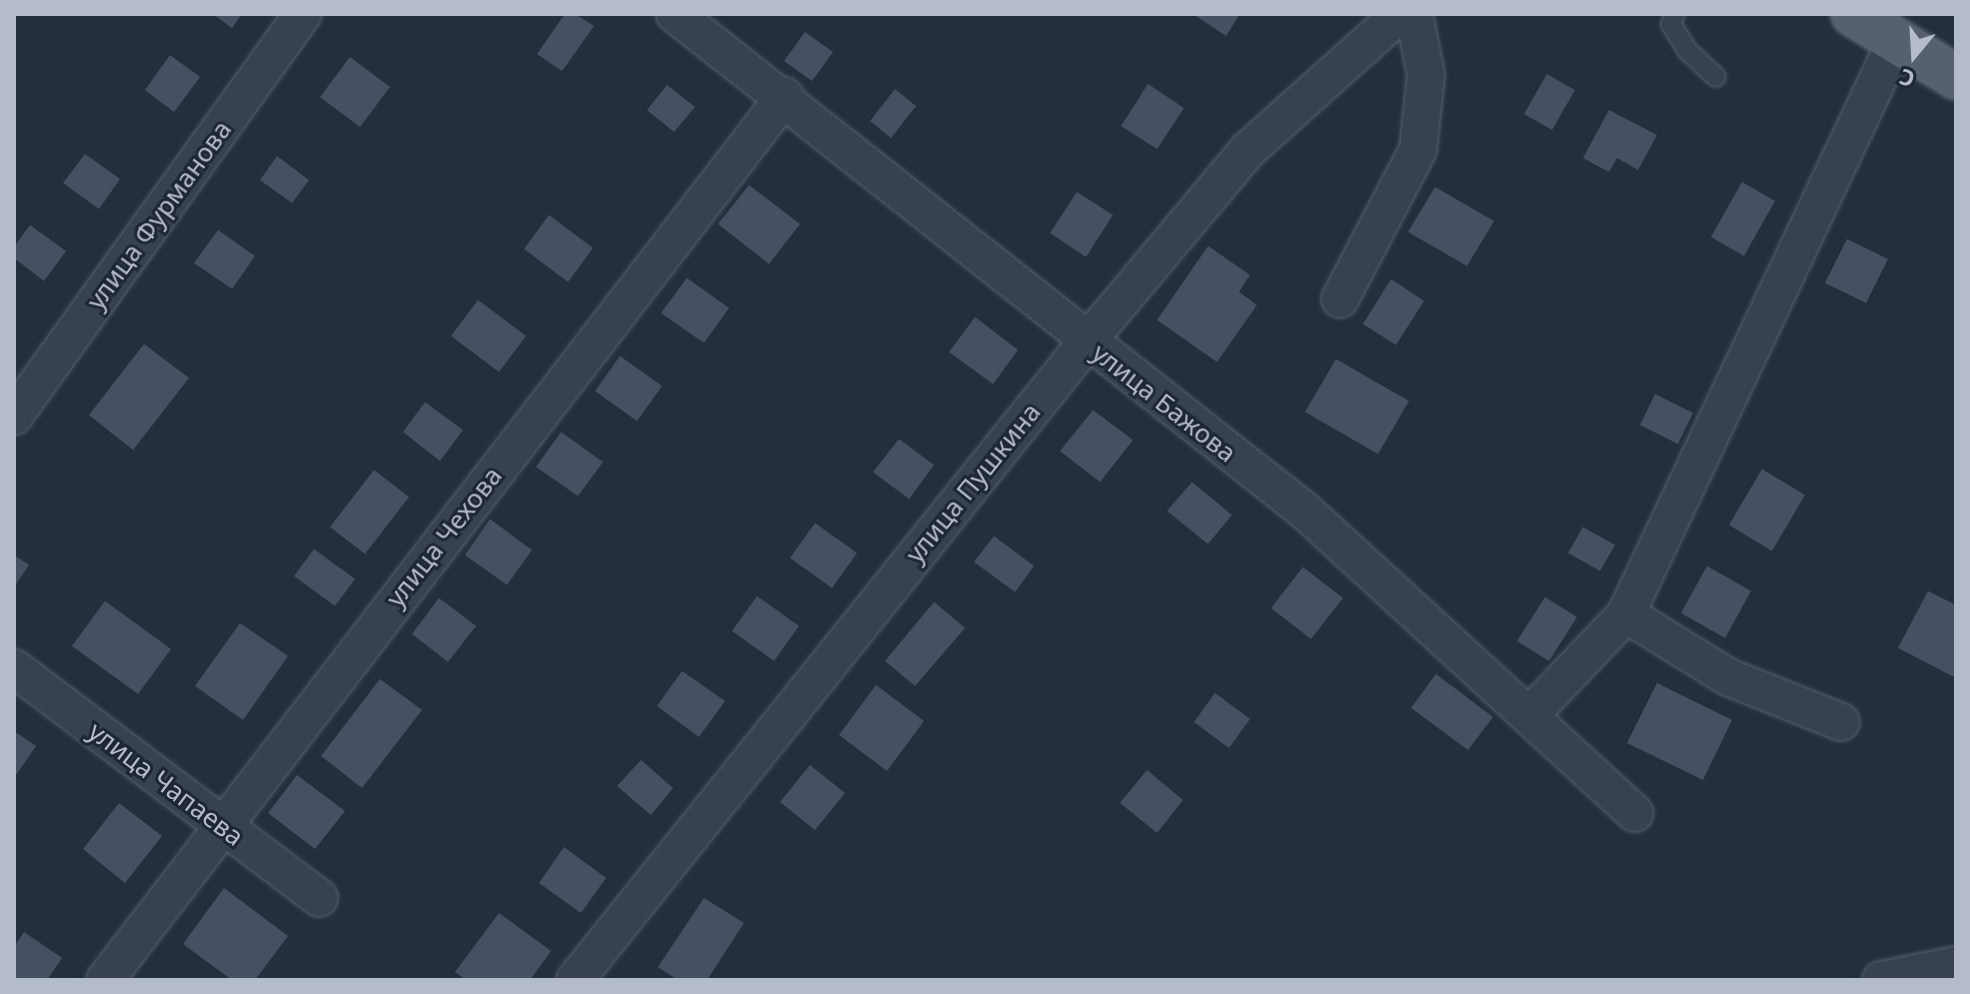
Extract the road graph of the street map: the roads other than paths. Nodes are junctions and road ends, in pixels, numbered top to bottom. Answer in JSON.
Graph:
{"nodes":[{"id":1,"x":303,"y":14,"type":"edge"},
{"id":2,"x":675,"y":14,"type":"edge"},
{"id":3,"x":1400,"y":14,"type":"edge"},
{"id":4,"x":1414,"y":14,"type":"edge"},
{"id":5,"x":1675,"y":14,"type":"edge"},
{"id":6,"x":1853,"y":14,"type":"edge"},
{"id":7,"x":1896,"y":41,"type":"junction"},
{"id":8,"x":1716,"y":77,"type":"dead end"},
{"id":9,"x":1956,"y":77,"type":"edge"},
{"id":10,"x":785,"y":96,"type":"junction"},
{"id":11,"x":1340,"y":299,"type":"dead end"},
{"id":12,"x":1086,"y":343,"type":"junction"},
{"id":13,"x":14,"y":416,"type":"edge"},
{"id":14,"x":1626,"y":614,"type":"junction"},
{"id":15,"x":14,"y":668,"type":"edge"},
{"id":16,"x":1529,"y":716,"type":"junction"},
{"id":17,"x":1841,"y":722,"type":"dead end"},
{"id":18,"x":1635,"y":813,"type":"dead end"},
{"id":19,"x":220,"y":827,"type":"junction"},
{"id":20,"x":319,"y":898,"type":"dead end"},
{"id":21,"x":1956,"y":965,"type":"edge"},
{"id":22,"x":105,"y":980,"type":"edge"},
{"id":23,"x":575,"y":980,"type":"edge"},
{"id":24,"x":1881,"y":980,"type":"edge"}],
"edges":[{"from":1,"to":13,"type":"street","name":"улица Фурманова"},
{"from":2,"to":10,"type":"street","name":"улица Бажова"},
{"from":3,"to":12,"type":"street","name":"улица Пушкина"},
{"from":4,"to":11,"type":"street"},
{"from":5,"to":8,"type":"lane"},
{"from":6,"to":7,"type":"main road"},
{"from":7,"to":9,"type":"main road"},
{"from":7,"to":14,"type":"street"},
{"from":10,"to":12,"type":"street","name":"улица Бажова"},
{"from":10,"to":19,"type":"street","name":"улица Чехова"},
{"from":12,"to":16,"type":"street","name":"улица Бажова"},
{"from":12,"to":23,"type":"street","name":"улица Пушкина"},
{"from":14,"to":16,"type":"street"},
{"from":14,"to":17,"type":"street"},
{"from":15,"to":19,"type":"street","name":"улица Чапаева"},
{"from":16,"to":18,"type":"street","name":"улица Бажова"},
{"from":19,"to":20,"type":"street","name":"улица Чапаева"},
{"from":19,"to":22,"type":"street","name":"улица Чехова"},
{"from":21,"to":24,"type":"street"}]}
